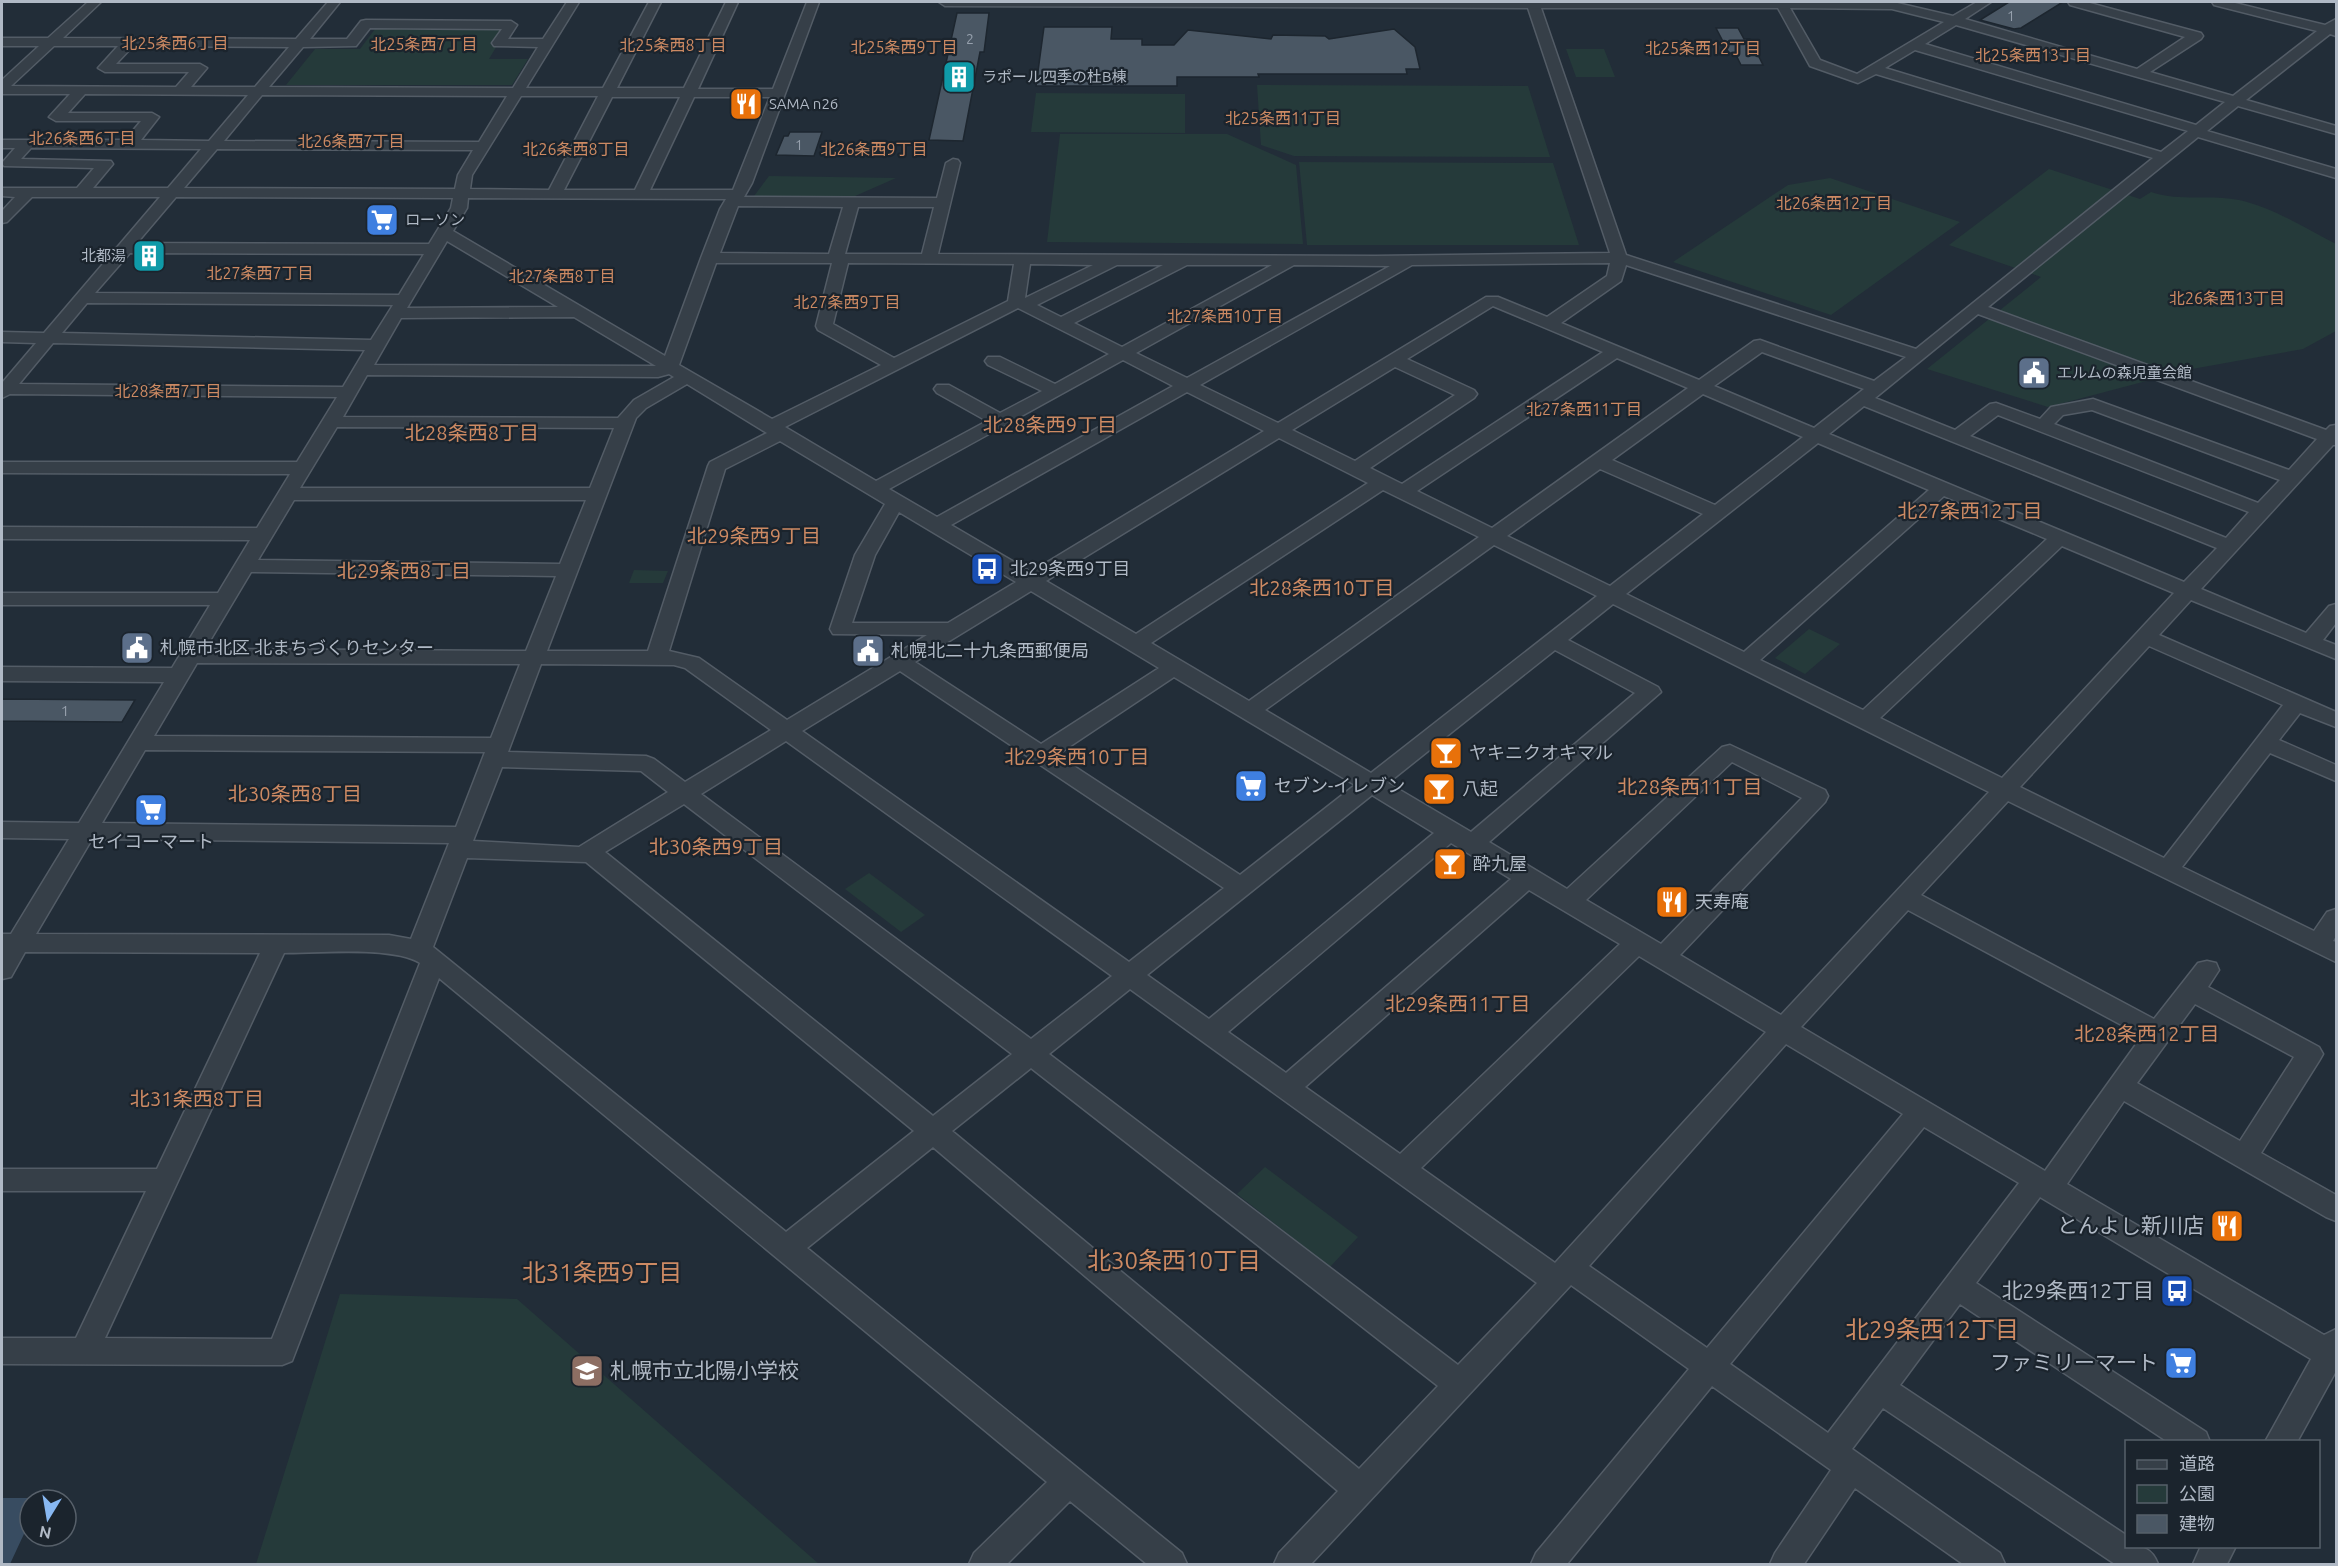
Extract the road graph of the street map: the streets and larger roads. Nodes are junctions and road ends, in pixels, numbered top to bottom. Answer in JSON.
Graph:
{"nodes":[{"id":1,"x":95,"y":2,"type":"edge"},
{"id":2,"x":334,"y":2,"type":"edge"},
{"id":3,"x":573,"y":2,"type":"edge"},
{"id":4,"x":655,"y":2,"type":"edge"},
{"id":5,"x":732,"y":2,"type":"edge"},
{"id":6,"x":813,"y":2,"type":"edge"},
{"id":7,"x":945,"y":2,"type":"edge"},
{"id":8,"x":1053,"y":2,"type":"edge"},
{"id":9,"x":1293,"y":2,"type":"edge"},
{"id":10,"x":1533,"y":2,"type":"edge"},
{"id":11,"x":1985,"y":2,"type":"edge"},
{"id":12,"x":2074,"y":2,"type":"edge"},
{"id":13,"x":2218,"y":2,"type":"edge"},
{"id":14,"x":1862,"y":3,"type":"edge"},
{"id":15,"x":1778,"y":4,"type":"edge"},
{"id":16,"x":1953,"y":20,"type":"junction"},
{"id":17,"x":2334,"y":28,"type":"edge"},
{"id":18,"x":2,"y":42,"type":"edge"},
{"id":19,"x":50,"y":42,"type":"junction"},
{"id":20,"x":129,"y":43,"type":"junction"},
{"id":21,"x":299,"y":43,"type":"junction"},
{"id":22,"x":548,"y":43,"type":"junction"},
{"id":23,"x":1913,"y":45,"type":"junction"},
{"id":24,"x":1874,"y":69,"type":"junction"},
{"id":25,"x":2138,"y":74,"type":"junction"},
{"id":26,"x":2,"y":88,"type":"edge"},
{"id":27,"x":81,"y":91,"type":"junction"},
{"id":28,"x":179,"y":91,"type":"junction"},
{"id":29,"x":258,"y":91,"type":"junction"},
{"id":30,"x":518,"y":92,"type":"junction"},
{"id":31,"x":608,"y":92,"type":"junction"},
{"id":32,"x":689,"y":93,"type":"junction"},
{"id":33,"x":779,"y":93,"type":"junction"},
{"id":34,"x":2236,"y":102,"type":"junction"},
{"id":35,"x":2337,"y":130,"type":"edge"},
{"id":36,"x":2198,"y":131,"type":"junction"},
{"id":37,"x":2,"y":144,"type":"edge"},
{"id":38,"x":26,"y":145,"type":"junction"},
{"id":39,"x":129,"y":145,"type":"junction"},
{"id":40,"x":212,"y":145,"type":"junction"},
{"id":41,"x":485,"y":146,"type":"junction"},
{"id":42,"x":2164,"y":157,"type":"junction"},
{"id":43,"x":953,"y":163,"type":"dead end"},
{"id":44,"x":2337,"y":174,"type":"edge"},
{"id":45,"x":2,"y":192,"type":"edge"},
{"id":46,"x":28,"y":192,"type":"junction"},
{"id":47,"x":81,"y":192,"type":"junction"},
{"id":48,"x":172,"y":192,"type":"junction"},
{"id":49,"x":462,"y":193,"type":"junction"},
{"id":50,"x":554,"y":194,"type":"junction"},
{"id":51,"x":640,"y":194,"type":"junction"},
{"id":52,"x":735,"y":198,"type":"junction"},
{"id":53,"x":852,"y":202,"type":"junction"},
{"id":54,"x":942,"y":203,"type":"junction"},
{"id":55,"x":2,"y":219,"type":"edge"},
{"id":56,"x":440,"y":241,"type":"junction"},
{"id":57,"x":124,"y":248,"type":"junction"},
{"id":58,"x":709,"y":258,"type":"junction"},
{"id":59,"x":1618,"y":258,"type":"junction"},
{"id":60,"x":838,"y":259,"type":"junction"},
{"id":61,"x":929,"y":259,"type":"junction"},
{"id":62,"x":1023,"y":260,"type":"junction"},
{"id":63,"x":1115,"y":260,"type":"junction"},
{"id":64,"x":1185,"y":260,"type":"junction"},
{"id":65,"x":1292,"y":260,"type":"junction"},
{"id":66,"x":1410,"y":260,"type":"junction"},
{"id":67,"x":82,"y":298,"type":"junction"},
{"id":68,"x":1021,"y":304,"type":"junction"},
{"id":69,"x":401,"y":306,"type":"junction"},
{"id":70,"x":1976,"y":308,"type":"junction"},
{"id":71,"x":575,"y":312,"type":"junction"},
{"id":72,"x":1062,"y":323,"type":"junction"},
{"id":73,"x":1548,"y":324,"type":"junction"},
{"id":74,"x":2,"y":337,"type":"edge"},
{"id":75,"x":48,"y":338,"type":"junction"},
{"id":76,"x":378,"y":345,"type":"junction"},
{"id":77,"x":1120,"y":352,"type":"junction"},
{"id":78,"x":1615,"y":352,"type":"junction"},
{"id":79,"x":1918,"y":355,"type":"junction"},
{"id":80,"x":1394,"y":360,"type":"junction"},
{"id":81,"x":994,"y":361,"type":"dead end"},
{"id":82,"x":894,"y":364,"type":"junction"},
{"id":83,"x":363,"y":370,"type":"junction"},
{"id":84,"x":679,"y":372,"type":"junction"},
{"id":85,"x":1186,"y":385,"type":"junction"},
{"id":86,"x":1702,"y":388,"type":"junction"},
{"id":87,"x":943,"y":389,"type":"dead end"},
{"id":88,"x":2,"y":390,"type":"edge"},
{"id":89,"x":1054,"y":390,"type":"junction"},
{"id":90,"x":350,"y":392,"type":"junction"},
{"id":91,"x":1869,"y":393,"type":"junction"},
{"id":92,"x":999,"y":420,"type":"junction"},
{"id":93,"x":332,"y":422,"type":"junction"},
{"id":94,"x":625,"y":423,"type":"junction"},
{"id":95,"x":2042,"y":427,"type":"junction"},
{"id":96,"x":776,"y":430,"type":"junction"},
{"id":97,"x":1279,"y":431,"type":"junction"},
{"id":98,"x":1815,"y":435,"type":"junction"},
{"id":99,"x":2334,"y":436,"type":"edge"},
{"id":100,"x":1956,"y":437,"type":"junction"},
{"id":101,"x":1598,"y":461,"type":"junction"},
{"id":102,"x":2,"y":467,"type":"edge"},
{"id":103,"x":305,"y":468,"type":"junction"},
{"id":104,"x":1356,"y":468,"type":"junction"},
{"id":105,"x":2292,"y":478,"type":"junction"},
{"id":106,"x":1382,"y":482,"type":"junction"},
{"id":107,"x":875,"y":489,"type":"junction"},
{"id":108,"x":1941,"y":489,"type":"junction"},
{"id":109,"x":1403,"y":492,"type":"junction"},
{"id":110,"x":288,"y":494,"type":"junction"},
{"id":111,"x":597,"y":494,"type":"junction"},
{"id":112,"x":896,"y":501,"type":"junction"},
{"id":113,"x":2263,"y":511,"type":"junction"},
{"id":114,"x":1716,"y":513,"type":"junction"},
{"id":115,"x":937,"y":525,"type":"junction"},
{"id":116,"x":2,"y":533,"type":"edge"},
{"id":117,"x":264,"y":534,"type":"junction"},
{"id":118,"x":1491,"y":536,"type":"junction"},
{"id":119,"x":2059,"y":538,"type":"junction"},
{"id":120,"x":2230,"y":546,"type":"junction"},
{"id":121,"x":245,"y":566,"type":"junction"},
{"id":122,"x":568,"y":570,"type":"junction"},
{"id":123,"x":1032,"y":582,"type":"junction"},
{"id":124,"x":2189,"y":591,"type":"junction"},
{"id":125,"x":1612,"y":595,"type":"junction"},
{"id":126,"x":2,"y":599,"type":"edge"},
{"id":127,"x":226,"y":599,"type":"junction"},
{"id":128,"x":2337,"y":610,"type":"edge"},
{"id":129,"x":955,"y":629,"type":"junction"},
{"id":130,"x":2146,"y":637,"type":"junction"},
{"id":131,"x":1554,"y":641,"type":"junction"},
{"id":132,"x":2310,"y":642,"type":"junction"},
{"id":133,"x":1136,"y":644,"type":"junction"},
{"id":134,"x":2337,"y":652,"type":"edge"},
{"id":135,"x":534,"y":658,"type":"junction"},
{"id":136,"x":656,"y":658,"type":"junction"},
{"id":137,"x":901,"y":662,"type":"junction"},
{"id":138,"x":1746,"y":662,"type":"junction"},
{"id":139,"x":186,"y":666,"type":"junction"},
{"id":140,"x":1175,"y":667,"type":"junction"},
{"id":141,"x":2,"y":674,"type":"edge"},
{"id":142,"x":2297,"y":702,"type":"junction"},
{"id":143,"x":1251,"y":710,"type":"junction"},
{"id":144,"x":1865,"y":720,"type":"junction"},
{"id":145,"x":2337,"y":720,"type":"edge"},
{"id":146,"x":788,"y":731,"type":"junction"},
{"id":147,"x":2265,"y":742,"type":"junction"},
{"id":148,"x":139,"y":743,"type":"junction"},
{"id":149,"x":497,"y":752,"type":"junction"},
{"id":150,"x":1041,"y":755,"type":"junction"},
{"id":151,"x":2337,"y":774,"type":"edge"},
{"id":152,"x":1371,"y":784,"type":"junction"},
{"id":153,"x":2006,"y":790,"type":"junction"},
{"id":154,"x":687,"y":793,"type":"junction"},
{"id":155,"x":2,"y":830,"type":"edge"},
{"id":156,"x":86,"y":831,"type":"junction"},
{"id":157,"x":1451,"y":831,"type":"junction"},
{"id":158,"x":462,"y":842,"type":"junction"},
{"id":159,"x":1472,"y":844,"type":"junction"},
{"id":160,"x":588,"y":851,"type":"junction"},
{"id":161,"x":2168,"y":870,"type":"junction"},
{"id":162,"x":1528,"y":877,"type":"junction"},
{"id":163,"x":1241,"y":887,"type":"junction"},
{"id":164,"x":1906,"y":898,"type":"junction"},
{"id":165,"x":1569,"y":901,"type":"junction"},
{"id":166,"x":2337,"y":918,"type":"edge"},
{"id":167,"x":1638,"y":942,"type":"junction"},
{"id":168,"x":10,"y":943,"type":"edge"},
{"id":169,"x":276,"y":944,"type":"junction"},
{"id":170,"x":2327,"y":948,"type":"edge"},
{"id":171,"x":427,"y":955,"type":"junction"},
{"id":172,"x":1663,"y":957,"type":"junction"},
{"id":173,"x":2,"y":970,"type":"edge"},
{"id":174,"x":2207,"y":970,"type":"dead end"},
{"id":175,"x":1129,"y":975,"type":"junction"},
{"id":176,"x":2191,"y":990,"type":"junction"},
{"id":177,"x":1784,"y":1029,"type":"junction"},
{"id":178,"x":1209,"y":1033,"type":"junction"},
{"id":179,"x":2158,"y":1033,"type":"junction"},
{"id":180,"x":1030,"y":1053,"type":"junction"},
{"id":181,"x":2120,"y":1086,"type":"junction"},
{"id":182,"x":1286,"y":1088,"type":"junction"},
{"id":183,"x":1922,"y":1111,"type":"junction"},
{"id":184,"x":933,"y":1131,"type":"junction"},
{"id":185,"x":2245,"y":1156,"type":"junction"},
{"id":186,"x":1401,"y":1170,"type":"junction"},
{"id":187,"x":2,"y":1180,"type":"edge"},
{"id":188,"x":164,"y":1180,"type":"junction"},
{"id":189,"x":2043,"y":1183,"type":"junction"},
{"id":190,"x":2337,"y":1209,"type":"edge"},
{"id":191,"x":786,"y":1248,"type":"junction"},
{"id":192,"x":1563,"y":1274,"type":"junction"},
{"id":193,"x":1956,"y":1286,"type":"junction"},
{"id":194,"x":2334,"y":1351,"type":"edge"},
{"id":195,"x":2,"y":1352,"type":"edge"},
{"id":196,"x":84,"y":1352,"type":"junction"},
{"id":197,"x":1710,"y":1368,"type":"junction"},
{"id":198,"x":1460,"y":1384,"type":"junction"},
{"id":199,"x":1879,"y":1388,"type":"junction"},
{"id":200,"x":2192,"y":1440,"type":"edge"},
{"id":201,"x":2281,"y":1440,"type":"edge"},
{"id":202,"x":1841,"y":1460,"type":"junction"},
{"id":203,"x":1069,"y":1481,"type":"junction"},
{"id":204,"x":1360,"y":1490,"type":"junction"},
{"id":205,"x":2219,"y":1548,"type":"edge"},
{"id":206,"x":985,"y":1564,"type":"edge"},
{"id":207,"x":1171,"y":1564,"type":"edge"},
{"id":208,"x":1290,"y":1564,"type":"edge"},
{"id":209,"x":1547,"y":1564,"type":"edge"},
{"id":210,"x":1786,"y":1564,"type":"edge"},
{"id":211,"x":1989,"y":1564,"type":"edge"},
{"id":212,"x":2142,"y":1564,"type":"edge"},
{"id":213,"x":2209,"y":1564,"type":"edge"}],
"edges":[{"from":1,"to":19,"type":"street"},
{"from":2,"to":21,"type":"street"},
{"from":3,"to":22,"type":"street"},
{"from":4,"to":31,"type":"street"},
{"from":5,"to":32,"type":"street"},
{"from":6,"to":33,"type":"street"},
{"from":7,"to":8,"type":"street"},
{"from":8,"to":9,"type":"street"},
{"from":9,"to":10,"type":"street"},
{"from":10,"to":15,"type":"street"},
{"from":10,"to":59,"type":"street"},
{"from":11,"to":16,"type":"street"},
{"from":12,"to":25,"type":"street"},
{"from":13,"to":17,"type":"street"},
{"from":14,"to":15,"type":"street"},
{"from":14,"to":16,"type":"street"},
{"from":15,"to":24,"type":"street"},
{"from":16,"to":23,"type":"street"},
{"from":16,"to":25,"type":"street"},
{"from":17,"to":34,"type":"street"},
{"from":18,"to":19,"type":"street"},
{"from":19,"to":20,"type":"street"},
{"from":19,"to":26,"type":"street"},
{"from":20,"to":21,"type":"street"},
{"from":20,"to":28,"type":"street"},
{"from":21,"to":22,"type":"street"},
{"from":21,"to":29,"type":"street"},
{"from":22,"to":30,"type":"street"},
{"from":23,"to":24,"type":"street"},
{"from":23,"to":36,"type":"street"},
{"from":24,"to":42,"type":"street"},
{"from":25,"to":34,"type":"street"},
{"from":26,"to":27,"type":"street"},
{"from":27,"to":28,"type":"street"},
{"from":27,"to":39,"type":"street"},
{"from":28,"to":29,"type":"street"},
{"from":29,"to":30,"type":"street"},
{"from":29,"to":40,"type":"street"},
{"from":30,"to":31,"type":"street"},
{"from":30,"to":41,"type":"street"},
{"from":31,"to":32,"type":"street"},
{"from":31,"to":50,"type":"street"},
{"from":32,"to":33,"type":"street"},
{"from":32,"to":51,"type":"street"},
{"from":33,"to":52,"type":"street"},
{"from":34,"to":35,"type":"street"},
{"from":34,"to":36,"type":"street"},
{"from":36,"to":42,"type":"street"},
{"from":36,"to":44,"type":"street"},
{"from":37,"to":38,"type":"street"},
{"from":38,"to":39,"type":"street"},
{"from":38,"to":47,"type":"street"},
{"from":39,"to":40,"type":"street"},
{"from":40,"to":41,"type":"street"},
{"from":40,"to":48,"type":"street"},
{"from":41,"to":49,"type":"street"},
{"from":42,"to":70,"type":"street"},
{"from":43,"to":54,"type":"street"},
{"from":45,"to":46,"type":"street"},
{"from":46,"to":47,"type":"street"},
{"from":46,"to":55,"type":"street"},
{"from":47,"to":48,"type":"street"},
{"from":48,"to":49,"type":"street"},
{"from":48,"to":57,"type":"street"},
{"from":49,"to":50,"type":"street"},
{"from":49,"to":56,"type":"street"},
{"from":50,"to":51,"type":"street"},
{"from":51,"to":52,"type":"street"},
{"from":52,"to":53,"type":"street"},
{"from":52,"to":58,"type":"street"},
{"from":53,"to":54,"type":"street"},
{"from":53,"to":60,"type":"street"},
{"from":54,"to":61,"type":"street"},
{"from":56,"to":57,"type":"street"},
{"from":56,"to":69,"type":"street"},
{"from":56,"to":71,"type":"street"},
{"from":57,"to":67,"type":"street"},
{"from":58,"to":60,"type":"street"},
{"from":58,"to":84,"type":"street"},
{"from":59,"to":66,"type":"street"},
{"from":59,"to":73,"type":"street"},
{"from":59,"to":79,"type":"street"},
{"from":60,"to":61,"type":"street"},
{"from":60,"to":82,"type":"street"},
{"from":61,"to":62,"type":"street"},
{"from":62,"to":63,"type":"street"},
{"from":62,"to":68,"type":"street"},
{"from":63,"to":64,"type":"street"},
{"from":63,"to":68,"type":"street"},
{"from":64,"to":65,"type":"street"},
{"from":64,"to":72,"type":"street"},
{"from":65,"to":66,"type":"street"},
{"from":65,"to":77,"type":"street"},
{"from":66,"to":85,"type":"street"},
{"from":67,"to":69,"type":"street"},
{"from":67,"to":75,"type":"street"},
{"from":68,"to":72,"type":"street"},
{"from":68,"to":82,"type":"street"},
{"from":69,"to":71,"type":"street"},
{"from":69,"to":76,"type":"street"},
{"from":70,"to":79,"type":"street"},
{"from":70,"to":99,"type":"street"},
{"from":71,"to":84,"type":"street"},
{"from":72,"to":77,"type":"street"},
{"from":73,"to":78,"type":"street"},
{"from":73,"to":80,"type":"street"},
{"from":74,"to":75,"type":"street"},
{"from":75,"to":76,"type":"street"},
{"from":75,"to":88,"type":"street"},
{"from":76,"to":83,"type":"street"},
{"from":77,"to":85,"type":"street"},
{"from":77,"to":89,"type":"street"},
{"from":78,"to":86,"type":"street"},
{"from":78,"to":109,"type":"street"},
{"from":79,"to":91,"type":"street"},
{"from":80,"to":97,"type":"street"},
{"from":80,"to":104,"type":"street"},
{"from":81,"to":89,"type":"street"},
{"from":82,"to":96,"type":"street"},
{"from":83,"to":84,"type":"street"},
{"from":83,"to":90,"type":"street"},
{"from":84,"to":94,"type":"street"},
{"from":84,"to":96,"type":"street"},
{"from":85,"to":97,"type":"street"},
{"from":85,"to":115,"type":"street"},
{"from":86,"to":91,"type":"street"},
{"from":86,"to":98,"type":"street"},
{"from":86,"to":101,"type":"street"},
{"from":87,"to":92,"type":"street"},
{"from":88,"to":90,"type":"street"},
{"from":89,"to":92,"type":"street"},
{"from":90,"to":93,"type":"street"},
{"from":91,"to":98,"type":"street"},
{"from":91,"to":100,"type":"street"},
{"from":92,"to":107,"type":"street"},
{"from":93,"to":94,"type":"street"},
{"from":93,"to":103,"type":"street"},
{"from":94,"to":111,"type":"street"},
{"from":95,"to":100,"type":"street"},
{"from":95,"to":105,"type":"street"},
{"from":95,"to":113,"type":"street"},
{"from":96,"to":107,"type":"street"},
{"from":96,"to":136,"type":"street"},
{"from":97,"to":104,"type":"street"},
{"from":97,"to":123,"type":"street"},
{"from":98,"to":108,"type":"street"},
{"from":98,"to":114,"type":"street"},
{"from":99,"to":105,"type":"street"},
{"from":100,"to":120,"type":"street"},
{"from":101,"to":114,"type":"street"},
{"from":101,"to":118,"type":"street"},
{"from":102,"to":103,"type":"street"},
{"from":103,"to":110,"type":"street"},
{"from":104,"to":106,"type":"street"},
{"from":105,"to":113,"type":"street"},
{"from":106,"to":109,"type":"street"},
{"from":106,"to":133,"type":"street"},
{"from":107,"to":112,"type":"street"},
{"from":108,"to":119,"type":"street"},
{"from":108,"to":138,"type":"street"},
{"from":109,"to":118,"type":"street"},
{"from":110,"to":111,"type":"street"},
{"from":110,"to":117,"type":"street"},
{"from":111,"to":122,"type":"street"},
{"from":112,"to":115,"type":"street"},
{"from":112,"to":129,"type":"street"},
{"from":113,"to":120,"type":"street"},
{"from":114,"to":125,"type":"street"},
{"from":115,"to":123,"type":"street"},
{"from":116,"to":117,"type":"street"},
{"from":117,"to":121,"type":"street"},
{"from":118,"to":125,"type":"street"},
{"from":118,"to":143,"type":"street"},
{"from":119,"to":124,"type":"street"},
{"from":119,"to":144,"type":"street"},
{"from":120,"to":124,"type":"street"},
{"from":121,"to":122,"type":"street"},
{"from":121,"to":127,"type":"street"},
{"from":122,"to":135,"type":"street"},
{"from":123,"to":129,"type":"street"},
{"from":123,"to":133,"type":"street"},
{"from":124,"to":130,"type":"street"},
{"from":124,"to":132,"type":"street"},
{"from":125,"to":131,"type":"street"},
{"from":125,"to":138,"type":"street"},
{"from":126,"to":127,"type":"street"},
{"from":127,"to":139,"type":"street"},
{"from":128,"to":132,"type":"street"},
{"from":129,"to":137,"type":"street"},
{"from":130,"to":142,"type":"street"},
{"from":130,"to":153,"type":"street"},
{"from":131,"to":152,"type":"street"},
{"from":131,"to":159,"type":"street"},
{"from":132,"to":134,"type":"street"},
{"from":133,"to":140,"type":"street"},
{"from":135,"to":136,"type":"street"},
{"from":135,"to":139,"type":"street"},
{"from":135,"to":149,"type":"street"},
{"from":136,"to":146,"type":"street"},
{"from":137,"to":146,"type":"street"},
{"from":137,"to":150,"type":"street"},
{"from":138,"to":144,"type":"street"},
{"from":139,"to":141,"type":"street"},
{"from":139,"to":148,"type":"street"},
{"from":140,"to":143,"type":"street"},
{"from":140,"to":150,"type":"street"},
{"from":142,"to":145,"type":"street"},
{"from":142,"to":147,"type":"street"},
{"from":143,"to":152,"type":"street"},
{"from":144,"to":153,"type":"street"},
{"from":146,"to":154,"type":"street"},
{"from":146,"to":175,"type":"street"},
{"from":147,"to":151,"type":"street"},
{"from":147,"to":161,"type":"street"},
{"from":148,"to":149,"type":"street"},
{"from":148,"to":156,"type":"street"},
{"from":149,"to":154,"type":"street"},
{"from":149,"to":158,"type":"street"},
{"from":150,"to":163,"type":"street"},
{"from":152,"to":157,"type":"street"},
{"from":152,"to":163,"type":"street"},
{"from":153,"to":161,"type":"street"},
{"from":153,"to":164,"type":"street"},
{"from":154,"to":160,"type":"street"},
{"from":154,"to":180,"type":"street"},
{"from":155,"to":156,"type":"street"},
{"from":156,"to":158,"type":"street"},
{"from":156,"to":168,"type":"street"},
{"from":157,"to":159,"type":"street"},
{"from":157,"to":178,"type":"street"},
{"from":158,"to":160,"type":"street"},
{"from":158,"to":171,"type":"street"},
{"from":159,"to":162,"type":"street"},
{"from":160,"to":184,"type":"street"},
{"from":161,"to":170,"type":"street"},
{"from":162,"to":165,"type":"street"},
{"from":162,"to":182,"type":"street"},
{"from":163,"to":175,"type":"street"},
{"from":164,"to":177,"type":"street"},
{"from":164,"to":179,"type":"street"},
{"from":165,"to":167,"type":"street"},
{"from":165,"to":172,"type":"street"},
{"from":166,"to":170,"type":"street"},
{"from":167,"to":172,"type":"street"},
{"from":167,"to":186,"type":"street"},
{"from":168,"to":169,"type":"street"},
{"from":168,"to":173,"type":"street"},
{"from":169,"to":171,"type":"street"},
{"from":169,"to":188,"type":"street"},
{"from":171,"to":191,"type":"street"},
{"from":171,"to":196,"type":"street"},
{"from":172,"to":177,"type":"street"},
{"from":174,"to":176,"type":"street"},
{"from":175,"to":178,"type":"street"},
{"from":175,"to":180,"type":"street"},
{"from":176,"to":179,"type":"street"},
{"from":176,"to":185,"type":"street"},
{"from":177,"to":183,"type":"street"},
{"from":177,"to":192,"type":"street"},
{"from":178,"to":182,"type":"street"},
{"from":179,"to":181,"type":"street"},
{"from":180,"to":184,"type":"street"},
{"from":180,"to":198,"type":"street"},
{"from":181,"to":185,"type":"street"},
{"from":181,"to":189,"type":"street"},
{"from":182,"to":186,"type":"street"},
{"from":183,"to":189,"type":"street"},
{"from":183,"to":197,"type":"street"},
{"from":184,"to":191,"type":"street"},
{"from":184,"to":204,"type":"street"},
{"from":185,"to":190,"type":"street"},
{"from":186,"to":192,"type":"street"},
{"from":187,"to":188,"type":"street"},
{"from":188,"to":196,"type":"street"},
{"from":189,"to":193,"type":"street"},
{"from":189,"to":194,"type":"street"},
{"from":191,"to":203,"type":"street"},
{"from":192,"to":197,"type":"street"},
{"from":192,"to":198,"type":"street"},
{"from":193,"to":199,"type":"street"},
{"from":193,"to":200,"type":"street"},
{"from":194,"to":201,"type":"street"},
{"from":195,"to":196,"type":"street"},
{"from":197,"to":202,"type":"street"},
{"from":197,"to":209,"type":"street"},
{"from":198,"to":204,"type":"street"},
{"from":199,"to":202,"type":"street"},
{"from":199,"to":212,"type":"street"},
{"from":202,"to":210,"type":"street"},
{"from":202,"to":211,"type":"street"},
{"from":203,"to":206,"type":"street"},
{"from":203,"to":207,"type":"street"},
{"from":204,"to":208,"type":"street"},
{"from":205,"to":213,"type":"street"}]}
